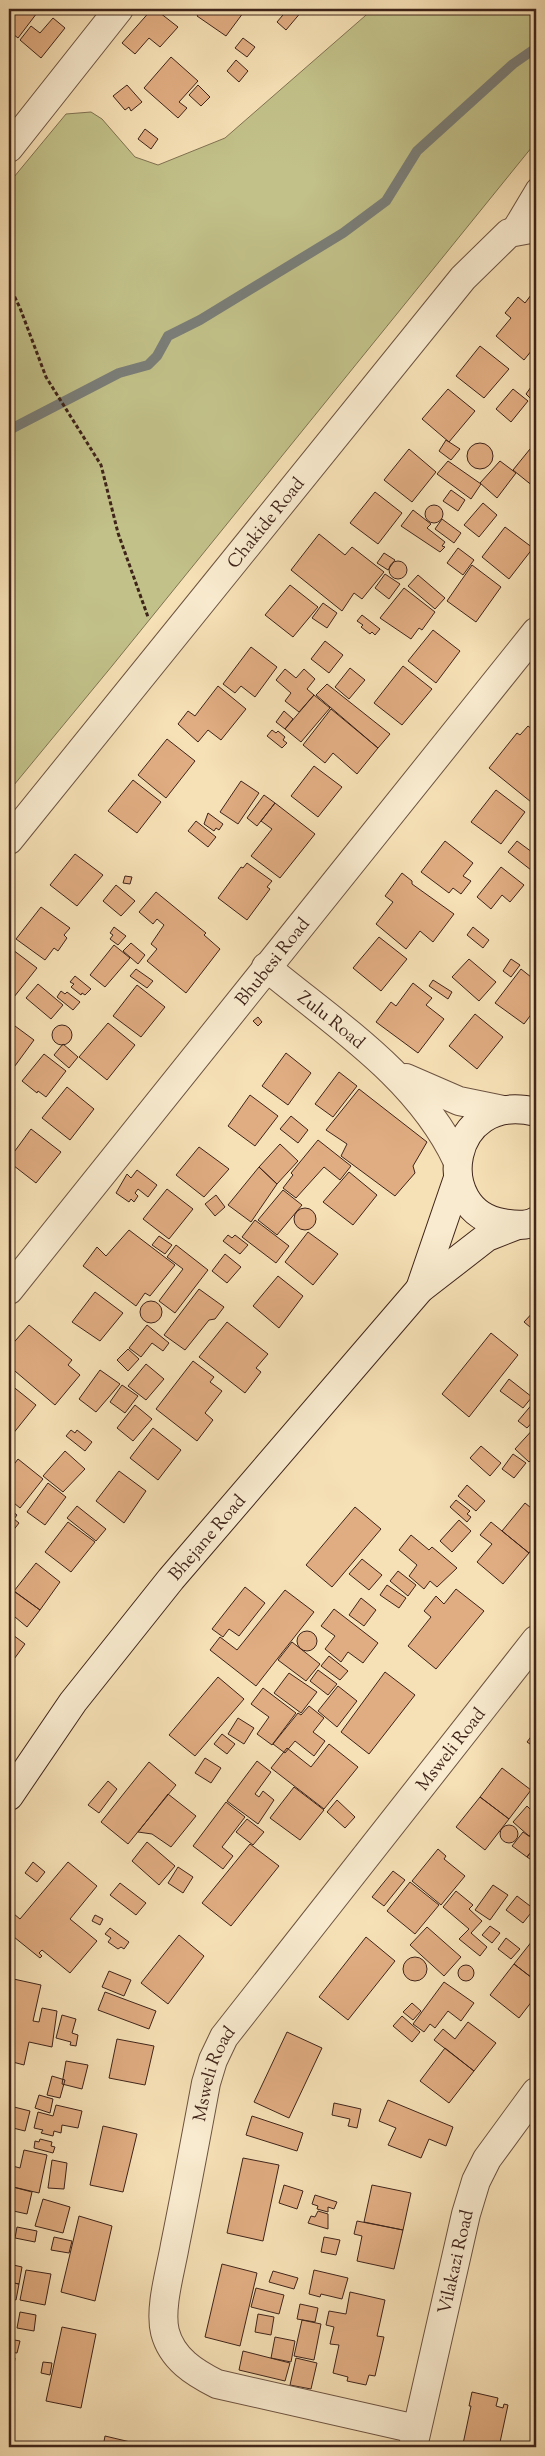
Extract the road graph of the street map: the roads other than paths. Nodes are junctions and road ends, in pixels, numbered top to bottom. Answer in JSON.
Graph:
{"nodes":[{"id":1,"x":119,"y":9,"type":"edge"},
{"id":2,"x":9,"y":148,"type":"edge"},
{"id":3,"x":536,"y":188,"type":"edge"},
{"id":4,"x":536,"y":228,"type":"edge"},
{"id":5,"x":509,"y":233,"type":"junction"},
{"id":6,"x":536,"y":632,"type":"edge"},
{"id":7,"x":9,"y":840,"type":"edge"},
{"id":8,"x":266,"y":967,"type":"junction"},
{"id":9,"x":395,"y":1074,"type":"junction"},
{"id":10,"x":524,"y":1106,"type":"edge"},
{"id":11,"x":458,"y":1169,"type":"junction"},
{"id":12,"x":530,"y":1224,"type":"edge"},
{"id":13,"x":420,"y":1289,"type":"junction"},
{"id":14,"x":9,"y":1290,"type":"edge"},
{"id":15,"x":536,"y":1640,"type":"edge"},
{"id":16,"x":9,"y":1796,"type":"edge"},
{"id":17,"x":536,"y":2092,"type":"edge"},
{"id":18,"x":414,"y":2438,"type":"edge"}],
"edges":[{"from":1,"to":2,"type":"street"},
{"from":3,"to":5,"type":"lane"},
{"from":4,"to":5,"type":"street"},
{"from":5,"to":7,"type":"street","name":"Chakide Road"},
{"from":6,"to":8,"type":"street","name":"Bhubesi Road"},
{"from":8,"to":9,"type":"street","name":"Zulu Road"},
{"from":8,"to":14,"type":"street","name":"Bhubesi Road"},
{"from":9,"to":10,"type":"street","name":"Zulu Road"},
{"from":9,"to":11,"type":"street","name":"Zulu Road"},
{"from":10,"to":11,"type":"street","name":"Bhejane Road"},
{"from":11,"to":12,"type":"street","name":"Zulu Road"},
{"from":11,"to":13,"type":"street","name":"Bhejane Road"},
{"from":12,"to":13,"type":"street","name":"Bhejane Road"},
{"from":13,"to":16,"type":"street","name":"Bhejane Road"},
{"from":15,"to":18,"type":"street","name":"Msweli Road"},
{"from":17,"to":18,"type":"street","name":"Vilakazi Road"}]}
